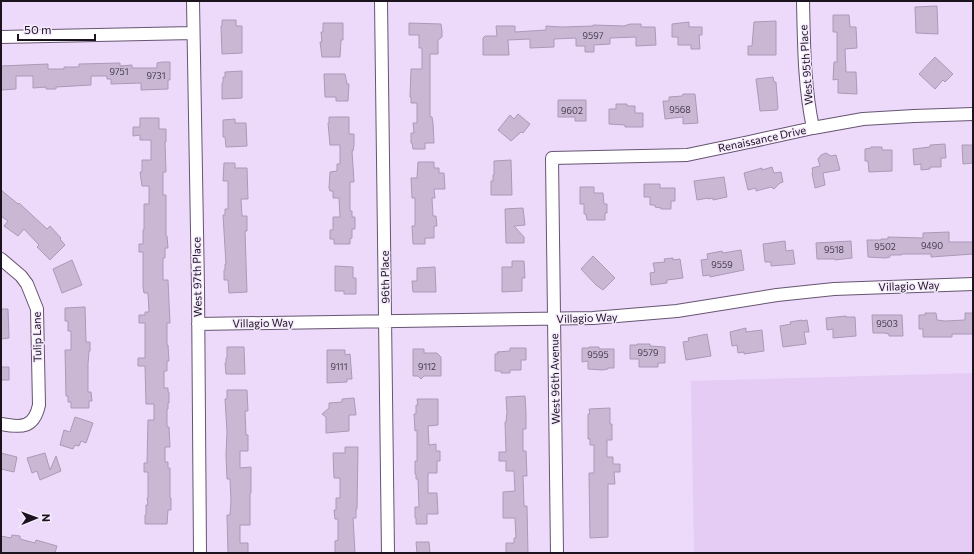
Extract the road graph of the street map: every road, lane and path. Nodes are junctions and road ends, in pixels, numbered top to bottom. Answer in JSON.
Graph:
{"nodes":[{"id":1,"x":193,"y":1,"type":"edge"},
{"id":2,"x":381,"y":1,"type":"edge"},
{"id":3,"x":803,"y":1,"type":"edge"},
{"id":4,"x":193,"y":33,"type":"junction"},
{"id":5,"x":1,"y":37,"type":"edge"},
{"id":6,"x":973,"y":114,"type":"edge"},
{"id":7,"x":813,"y":128,"type":"junction"},
{"id":8,"x":552,"y":158,"type":"joint"},
{"id":9,"x":1,"y":259,"type":"edge"},
{"id":10,"x":973,"y":284,"type":"edge"},
{"id":11,"x":554,"y":319,"type":"junction"},
{"id":12,"x":385,"y":322,"type":"junction"},
{"id":13,"x":198,"y":324,"type":"junction"},
{"id":14,"x":1,"y":424,"type":"edge"},
{"id":15,"x":200,"y":553,"type":"edge"},
{"id":16,"x":388,"y":553,"type":"edge"},
{"id":17,"x":557,"y":553,"type":"edge"}],
"edges":[{"from":1,"to":4,"type":"street","name":"West 97th Place"},
{"from":2,"to":12,"type":"street","name":"96th Place"},
{"from":3,"to":7,"type":"street","name":"West 95th Place"},
{"from":4,"to":5,"type":"street"},
{"from":4,"to":13,"type":"street","name":"West 97th Place"},
{"from":6,"to":7,"type":"street","name":"Renaissance Drive"},
{"from":7,"to":8,"type":"street","name":"Renaissance Drive"},
{"from":8,"to":11,"type":"street","name":"West 96th Avenue"},
{"from":9,"to":14,"type":"street","name":"Tulip Lane"},
{"from":10,"to":11,"type":"street","name":"Villagio Way"},
{"from":11,"to":12,"type":"street","name":"Villagio Way"},
{"from":11,"to":17,"type":"street","name":"West 96th Avenue"},
{"from":12,"to":13,"type":"street","name":"Villagio Way"},
{"from":12,"to":16,"type":"street","name":"96th Place"},
{"from":13,"to":15,"type":"street","name":"West 97th Place"}]}
